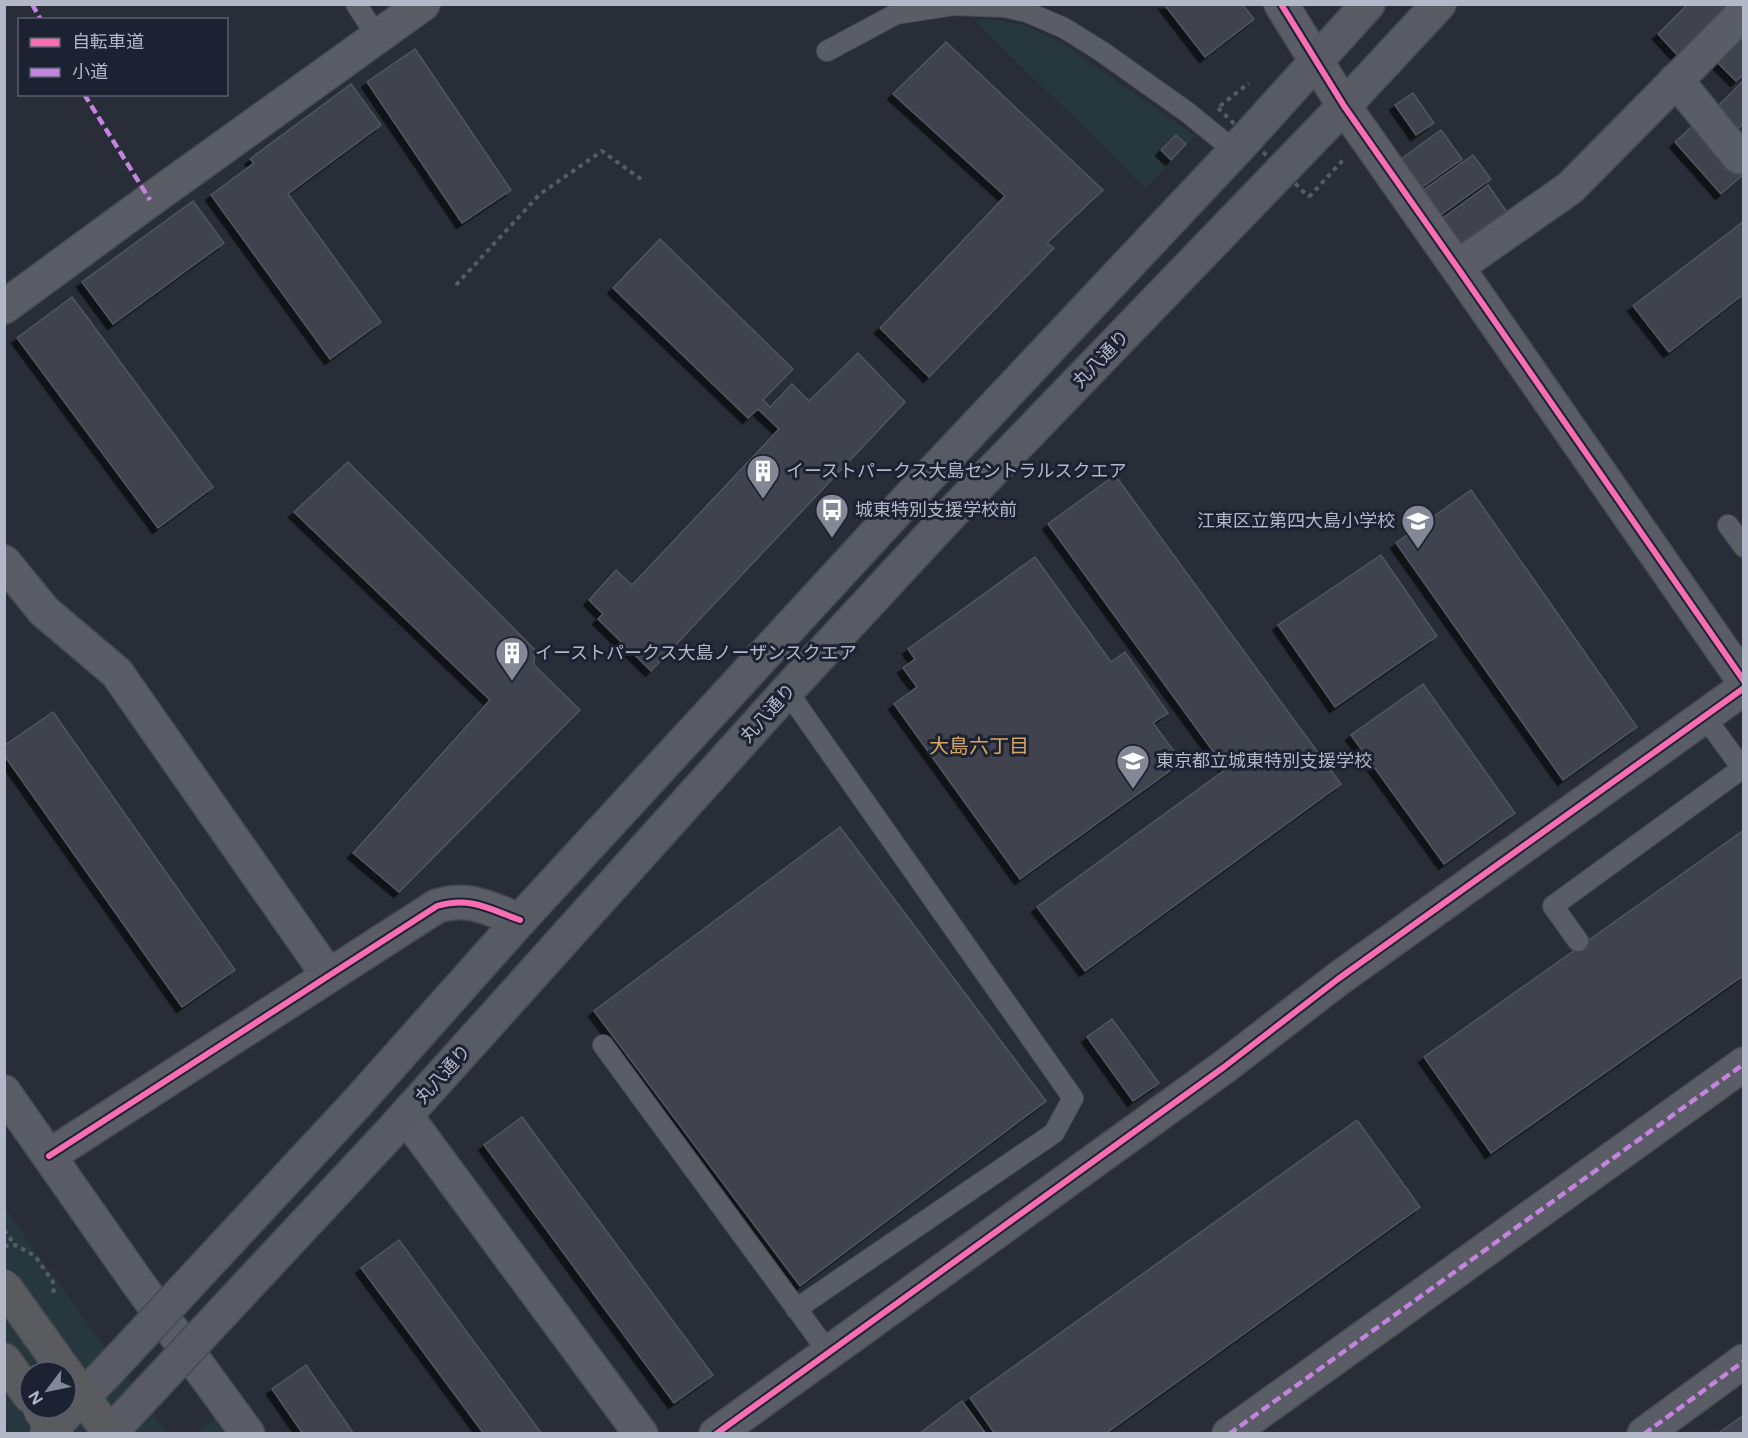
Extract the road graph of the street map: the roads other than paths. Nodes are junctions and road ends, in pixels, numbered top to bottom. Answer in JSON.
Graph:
{"nodes":[{"id":1,"x":356,"y":4,"type":"edge"},
{"id":2,"x":423,"y":4,"type":"edge"},
{"id":3,"x":1281,"y":4,"type":"edge"},
{"id":4,"x":1368,"y":4,"type":"edge"},
{"id":5,"x":1439,"y":4,"type":"edge"},
{"id":6,"x":1028,"y":8,"type":"edge"},
{"id":7,"x":1743,"y":12,"type":"edge"},
{"id":8,"x":378,"y":38,"type":"junction"},
{"id":9,"x":827,"y":51,"type":"dead end"},
{"id":10,"x":1316,"y":61,"type":"junction"},
{"id":11,"x":1676,"y":80,"type":"junction"},
{"id":12,"x":1344,"y":106,"type":"junction"},
{"id":13,"x":1235,"y":151,"type":"junction"},
{"id":14,"x":1739,"y":157,"type":"dead end"},
{"id":15,"x":1457,"y":267,"type":"junction"},
{"id":16,"x":4,"y":307,"type":"edge"},
{"id":17,"x":1728,"y":525,"type":"dead end"},
{"id":18,"x":1743,"y":547,"type":"edge"},
{"id":19,"x":5,"y":563,"type":"edge"},
{"id":20,"x":1743,"y":681,"type":"edge"},
{"id":21,"x":1743,"y":688,"type":"edge"},
{"id":22,"x":787,"y":691,"type":"junction"},
{"id":23,"x":1704,"y":716,"type":"junction"},
{"id":24,"x":1743,"y":768,"type":"edge"},
{"id":25,"x":520,"y":920,"type":"junction"},
{"id":26,"x":1578,"y":941,"type":"dead end"},
{"id":27,"x":328,"y":975,"type":"junction"},
{"id":28,"x":603,"y":1045,"type":"dead end"},
{"id":29,"x":1743,"y":1064,"type":"edge"},
{"id":30,"x":4,"y":1092,"type":"edge"},
{"id":31,"x":398,"y":1125,"type":"junction"},
{"id":32,"x":49,"y":1156,"type":"junction"},
{"id":33,"x":4,"y":1286,"type":"edge"},
{"id":34,"x":796,"y":1309,"type":"junction"},
{"id":35,"x":829,"y":1353,"type":"junction"},
{"id":36,"x":4,"y":1360,"type":"edge"},
{"id":37,"x":1743,"y":1361,"type":"edge"},
{"id":38,"x":18,"y":1379,"type":"edge"},
{"id":39,"x":47,"y":1420,"type":"edge"},
{"id":40,"x":46,"y":1434,"type":"edge"},
{"id":41,"x":57,"y":1434,"type":"edge"},
{"id":42,"x":110,"y":1434,"type":"edge"},
{"id":43,"x":248,"y":1434,"type":"edge"},
{"id":44,"x":641,"y":1434,"type":"edge"},
{"id":45,"x":716,"y":1434,"type":"edge"},
{"id":46,"x":1230,"y":1434,"type":"edge"},
{"id":47,"x":1644,"y":1434,"type":"edge"}],
"edges":[{"from":1,"to":8,"type":"lane"},
{"from":2,"to":8,"type":"street"},
{"from":3,"to":10,"type":"street"},
{"from":4,"to":10,"type":"main road"},
{"from":5,"to":12,"type":"main road","name":"丸八通り"},
{"from":6,"to":9,"type":"lane"},
{"from":6,"to":13,"type":"lane"},
{"from":7,"to":11,"type":"street"},
{"from":8,"to":16,"type":"street"},
{"from":10,"to":12,"type":"street"},
{"from":10,"to":13,"type":"main road"},
{"from":11,"to":14,"type":"street"},
{"from":11,"to":15,"type":"street"},
{"from":12,"to":15,"type":"street"},
{"from":12,"to":22,"type":"main road","name":"丸八通り"},
{"from":13,"to":25,"type":"main road"},
{"from":15,"to":20,"type":"street"},
{"from":17,"to":18,"type":"lane"},
{"from":19,"to":27,"type":"street"},
{"from":21,"to":23,"type":"street"},
{"from":22,"to":31,"type":"main road","name":"丸八通り"},
{"from":22,"to":34,"type":"lane"},
{"from":23,"to":24,"type":"lane"},
{"from":23,"to":35,"type":"street"},
{"from":24,"to":26,"type":"lane"},
{"from":25,"to":27,"type":"street"},
{"from":25,"to":40,"type":"main road","bridge":true},
{"from":27,"to":32,"type":"street"},
{"from":28,"to":34,"type":"lane"},
{"from":29,"to":46,"type":"street"},
{"from":30,"to":32,"type":"street"},
{"from":31,"to":42,"type":"main road","name":"丸八通り","bridge":true},
{"from":31,"to":44,"type":"street"},
{"from":32,"to":43,"type":"street"},
{"from":33,"to":42,"type":"highway","bridge":true},
{"from":34,"to":35,"type":"lane"},
{"from":35,"to":45,"type":"street"},
{"from":36,"to":38,"type":"highway"},
{"from":37,"to":47,"type":"street"},
{"from":39,"to":41,"type":"highway","bridge":true}]}
